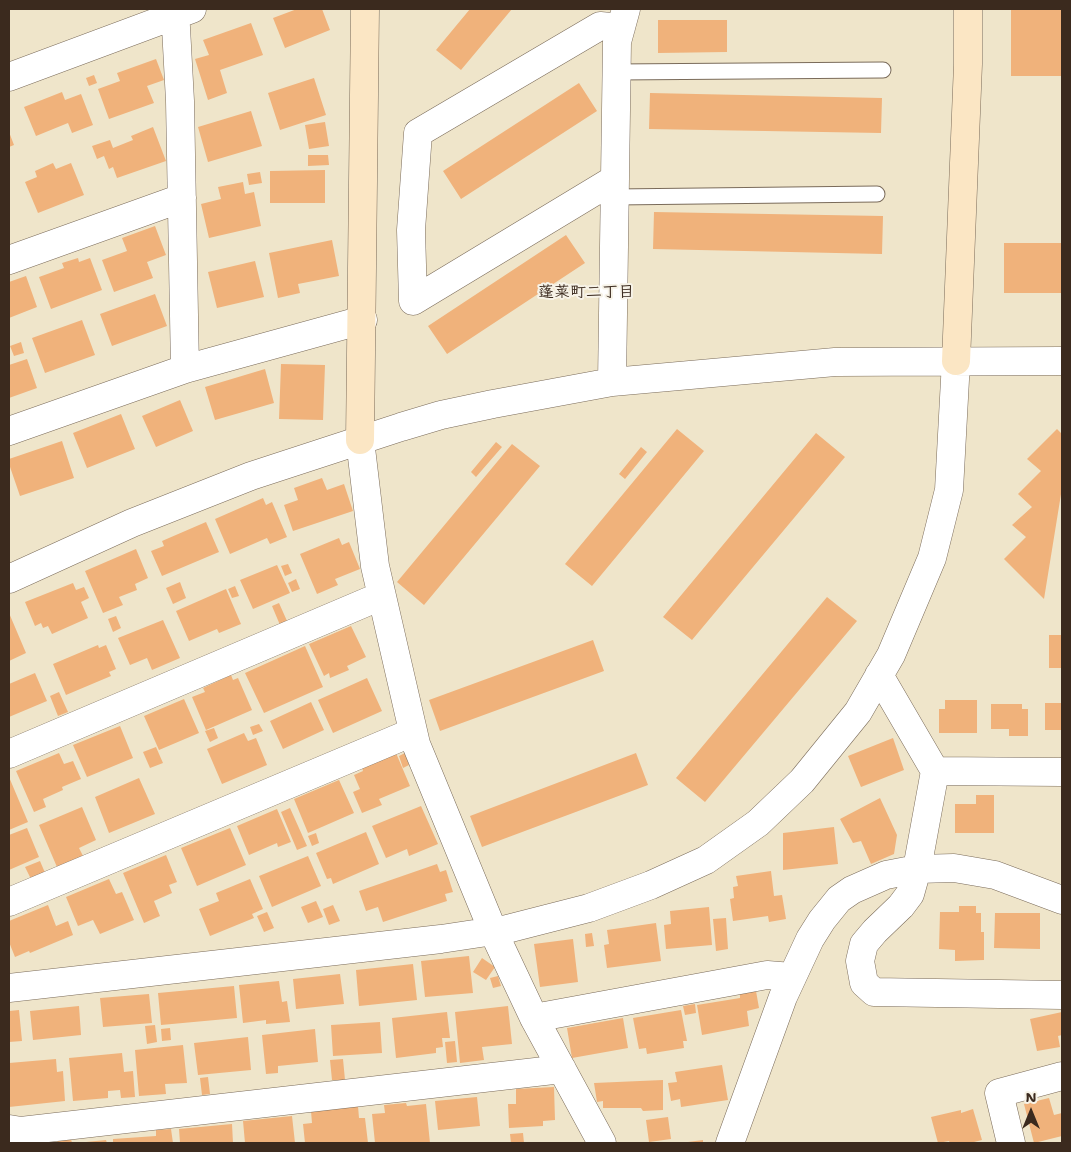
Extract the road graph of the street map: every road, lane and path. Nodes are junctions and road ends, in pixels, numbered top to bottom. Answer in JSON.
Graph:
{"nodes":[{"id":1,"x":365,"y":9,"type":"edge"},
{"id":2,"x":968,"y":9,"type":"edge"},
{"id":3,"x":180,"y":10,"type":"edge"},
{"id":4,"x":612,"y":18,"type":"edge"},
{"id":5,"x":883,"y":70,"type":"dead end"},
{"id":6,"x":616,"y":72,"type":"junction"},
{"id":7,"x":9,"y":78,"type":"edge"},
{"id":8,"x":615,"y":188,"type":"junction"},
{"id":9,"x":877,"y":194,"type":"dead end"},
{"id":10,"x":182,"y":198,"type":"junction"},
{"id":11,"x":9,"y":260,"type":"edge"},
{"id":12,"x":363,"y":320,"type":"junction"},
{"id":13,"x":956,"y":361,"type":"junction"},
{"id":14,"x":1062,"y":361,"type":"edge"},
{"id":15,"x":185,"y":369,"type":"junction"},
{"id":16,"x":612,"y":382,"type":"junction"},
{"id":17,"x":9,"y":431,"type":"edge"},
{"id":18,"x":360,"y":440,"type":"junction"},
{"id":19,"x":9,"y":579,"type":"edge"},
{"id":20,"x":381,"y":596,"type":"junction"},
{"id":21,"x":879,"y":675,"type":"junction"},
{"id":22,"x":413,"y":732,"type":"junction"},
{"id":23,"x":9,"y":754,"type":"edge"},
{"id":24,"x":935,"y":771,"type":"junction"},
{"id":25,"x":1062,"y":772,"type":"edge"},
{"id":26,"x":917,"y":870,"type":"junction"},
{"id":27,"x":1062,"y":900,"type":"edge"},
{"id":28,"x":9,"y":902,"type":"edge"},
{"id":29,"x":493,"y":932,"type":"junction"},
{"id":30,"x":792,"y":977,"type":"junction"},
{"id":31,"x":9,"y":988,"type":"edge"},
{"id":32,"x":1062,"y":995,"type":"edge"},
{"id":33,"x":534,"y":1018,"type":"junction"},
{"id":34,"x":562,"y":1069,"type":"junction"},
{"id":35,"x":1062,"y":1076,"type":"edge"},
{"id":36,"x":9,"y":1129,"type":"edge"},
{"id":37,"x":602,"y":1143,"type":"edge"},
{"id":38,"x":730,"y":1143,"type":"edge"},
{"id":39,"x":1010,"y":1143,"type":"edge"}],
"edges":[{"from":1,"to":12,"type":"street"},
{"from":2,"to":13,"type":"street"},
{"from":3,"to":7,"type":"street"},
{"from":3,"to":10,"type":"street"},
{"from":4,"to":6,"type":"street"},
{"from":4,"to":8,"type":"street"},
{"from":5,"to":6,"type":"lane"},
{"from":6,"to":8,"type":"street"},
{"from":8,"to":9,"type":"lane"},
{"from":8,"to":16,"type":"street"},
{"from":10,"to":11,"type":"street"},
{"from":10,"to":15,"type":"street"},
{"from":12,"to":15,"type":"street"},
{"from":12,"to":18,"type":"street"},
{"from":13,"to":14,"type":"street"},
{"from":13,"to":16,"type":"street"},
{"from":13,"to":21,"type":"street"},
{"from":15,"to":17,"type":"street"},
{"from":16,"to":18,"type":"street"},
{"from":18,"to":19,"type":"street"},
{"from":18,"to":20,"type":"street"},
{"from":20,"to":22,"type":"street"},
{"from":20,"to":23,"type":"street"},
{"from":21,"to":24,"type":"street"},
{"from":21,"to":29,"type":"street"},
{"from":22,"to":28,"type":"street"},
{"from":22,"to":29,"type":"street"},
{"from":24,"to":25,"type":"street"},
{"from":24,"to":26,"type":"street"},
{"from":26,"to":27,"type":"street"},
{"from":26,"to":30,"type":"street"},
{"from":26,"to":32,"type":"street"},
{"from":29,"to":31,"type":"street"},
{"from":29,"to":33,"type":"street"},
{"from":30,"to":33,"type":"street"},
{"from":30,"to":38,"type":"street"},
{"from":33,"to":34,"type":"street"},
{"from":34,"to":36,"type":"street"},
{"from":34,"to":37,"type":"street"},
{"from":35,"to":39,"type":"street"}]}
